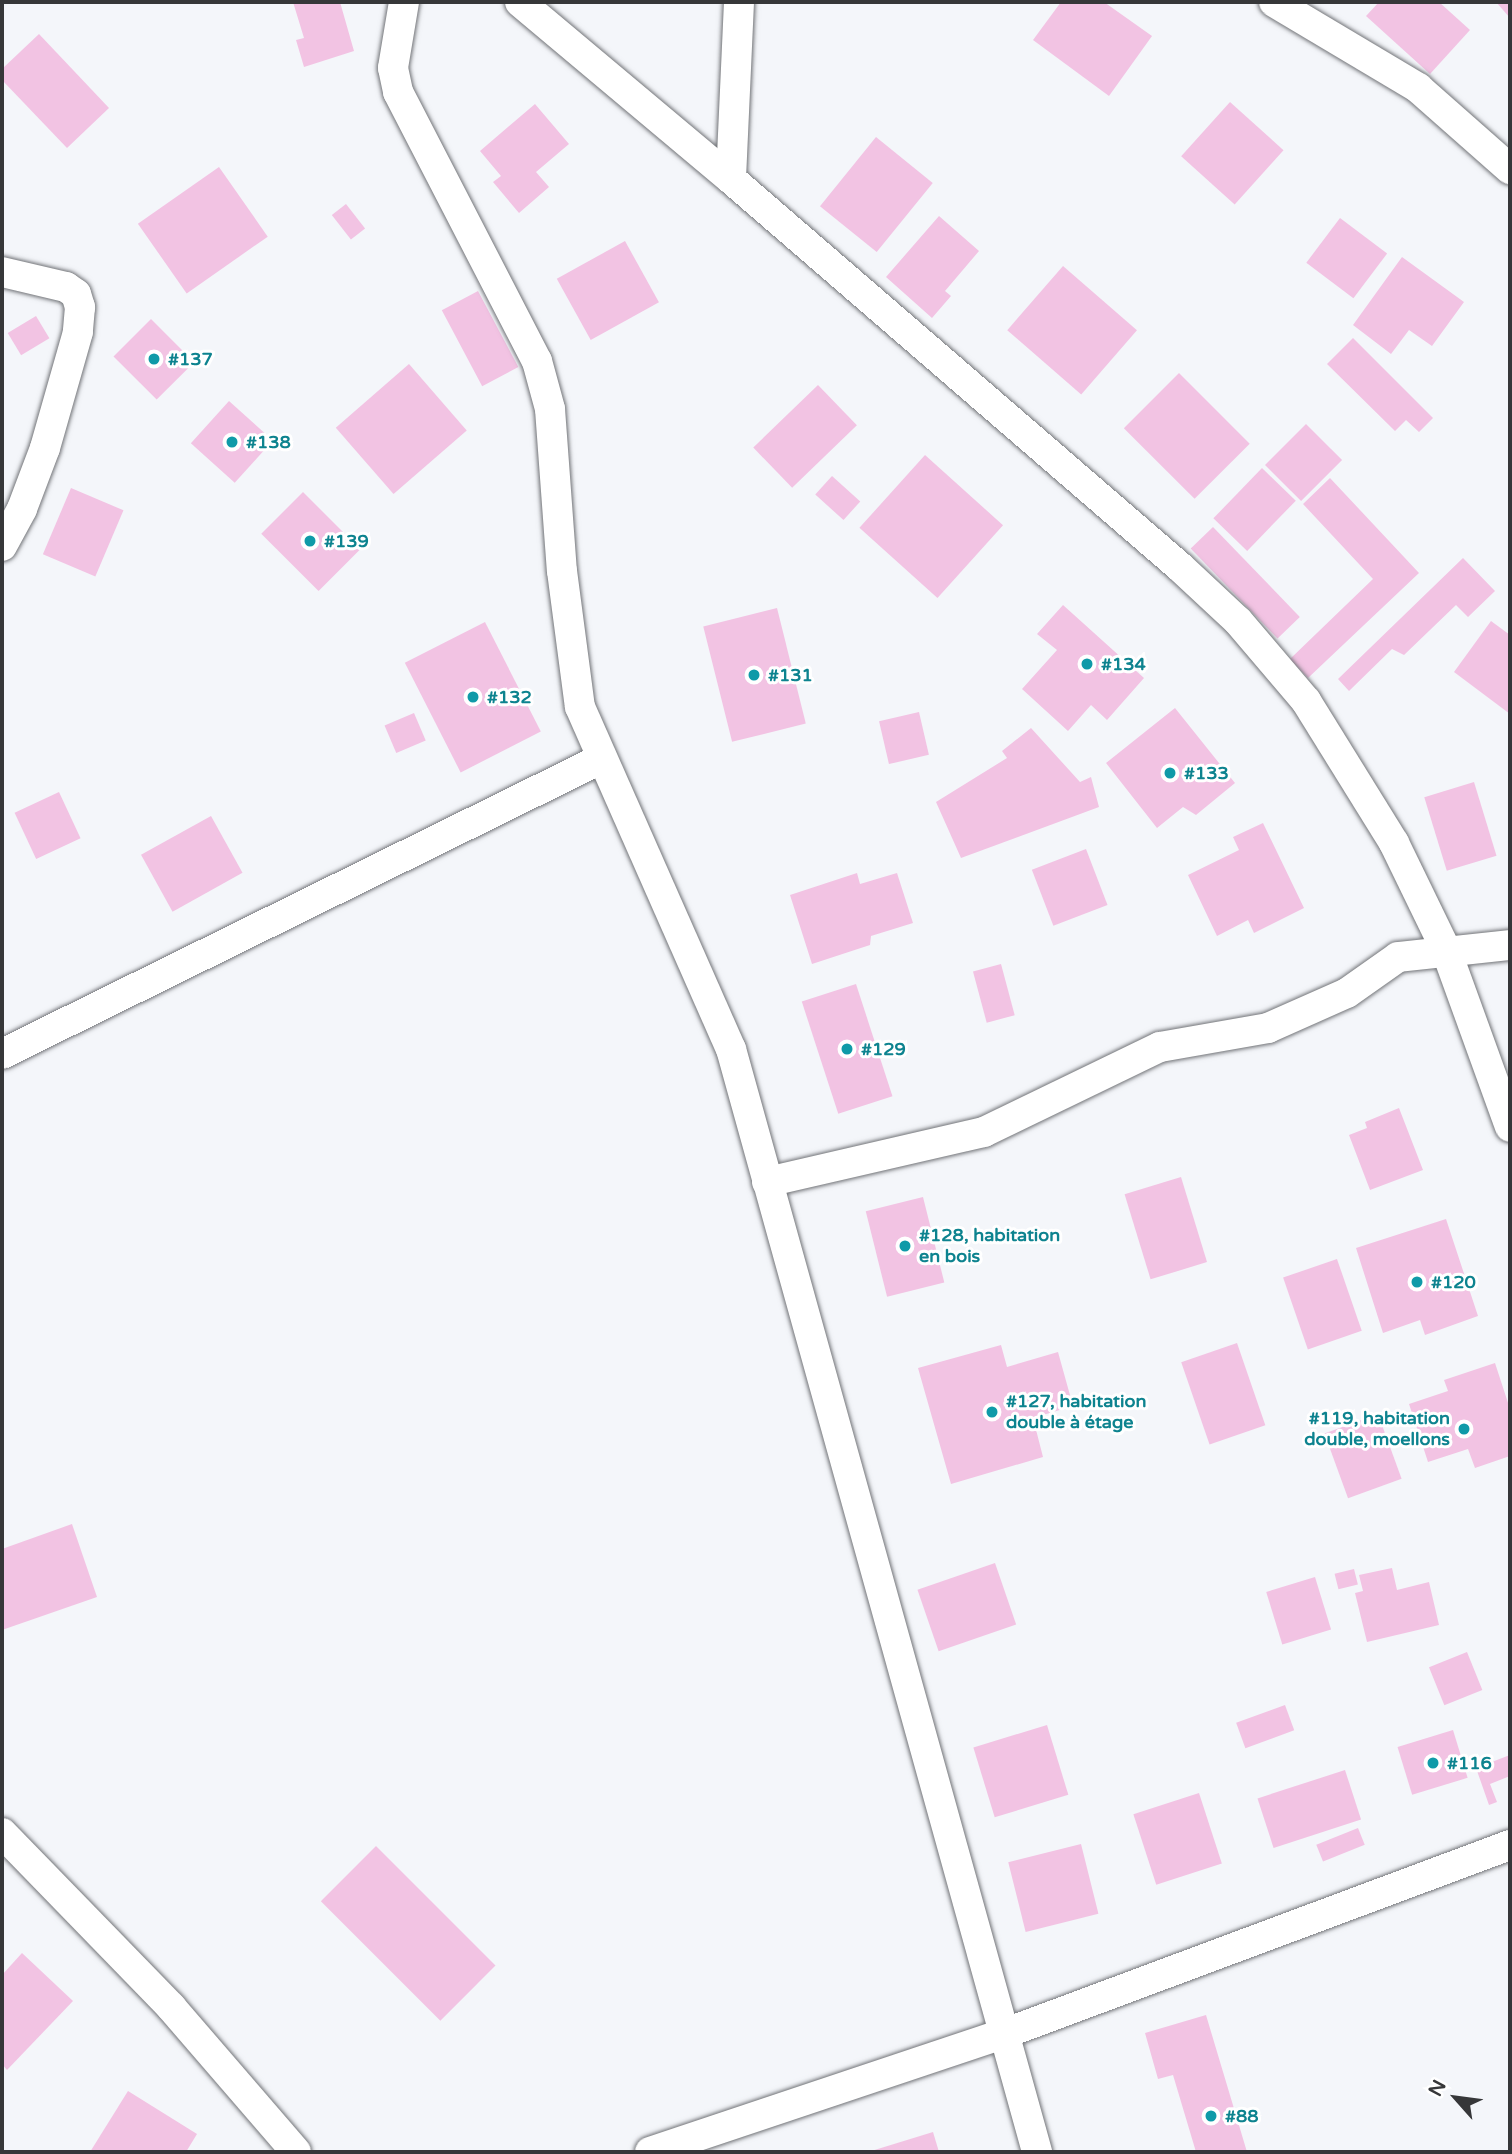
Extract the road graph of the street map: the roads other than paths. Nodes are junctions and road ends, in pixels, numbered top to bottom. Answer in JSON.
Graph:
{"nodes":[{"id":1,"x":404,"y":2,"type":"edge"},
{"id":2,"x":520,"y":2,"type":"edge"},
{"id":3,"x":739,"y":2,"type":"edge"},
{"id":4,"x":1274,"y":2,"type":"edge"},
{"id":5,"x":1510,"y":169,"type":"edge"},
{"id":6,"x":731,"y":179,"type":"junction"},
{"id":7,"x":2,"y":272,"type":"edge"},
{"id":8,"x":2,"y":546,"type":"edge"},
{"id":9,"x":599,"y":760,"type":"junction"},
{"id":10,"x":1510,"y":945,"type":"edge"},
{"id":11,"x":1446,"y":950,"type":"junction"},
{"id":12,"x":2,"y":1054,"type":"edge"},
{"id":13,"x":1510,"y":1127,"type":"edge"},
{"id":14,"x":768,"y":1182,"type":"junction"},
{"id":15,"x":2,"y":1832,"type":"edge"},
{"id":16,"x":1510,"y":1845,"type":"edge"},
{"id":17,"x":1006,"y":2033,"type":"junction"},
{"id":18,"x":296,"y":2152,"type":"edge"},
{"id":19,"x":650,"y":2152,"type":"edge"},
{"id":20,"x":1037,"y":2152,"type":"edge"}],
"edges":[{"from":1,"to":9,"type":"street"},
{"from":2,"to":6,"type":"street"},
{"from":3,"to":6,"type":"street"},
{"from":4,"to":5,"type":"street"},
{"from":6,"to":11,"type":"street"},
{"from":7,"to":8,"type":"street"},
{"from":9,"to":12,"type":"street"},
{"from":9,"to":14,"type":"street"},
{"from":10,"to":11,"type":"street"},
{"from":11,"to":13,"type":"street"},
{"from":11,"to":14,"type":"street"},
{"from":14,"to":17,"type":"street"},
{"from":15,"to":18,"type":"street"},
{"from":16,"to":17,"type":"street"},
{"from":17,"to":19,"type":"street"},
{"from":17,"to":20,"type":"street"}]}
